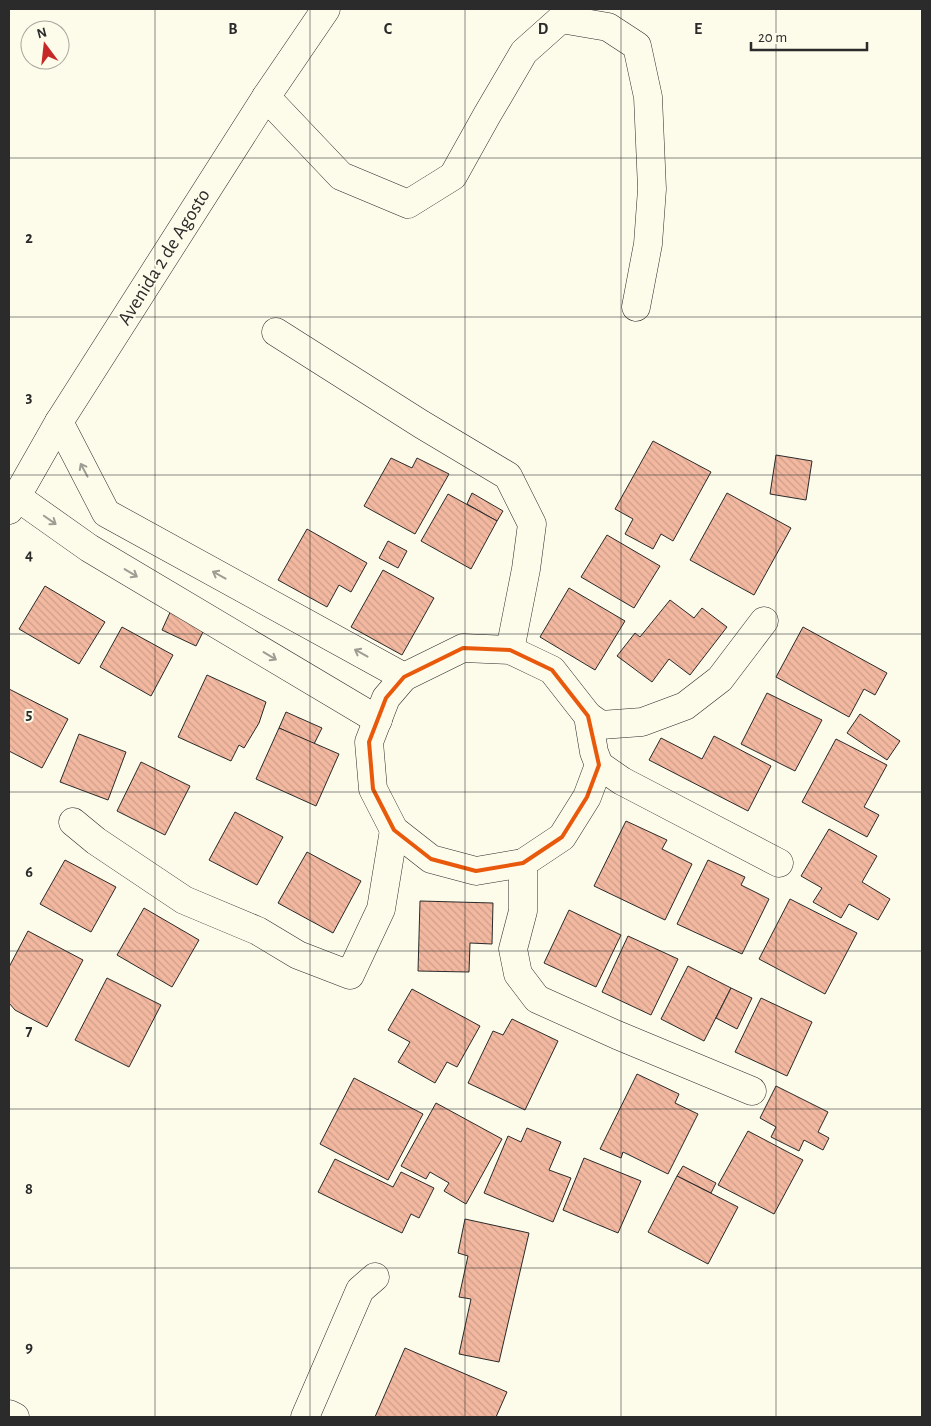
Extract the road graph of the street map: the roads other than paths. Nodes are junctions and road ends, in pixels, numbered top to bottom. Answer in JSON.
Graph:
{"nodes":[{"id":1,"x":326,"y":9,"type":"edge"},
{"id":2,"x":266,"y":97,"type":"junction"},
{"id":3,"x":636,"y":307,"type":"dead end"},
{"id":4,"x":276,"y":332,"type":"dead end"},
{"id":5,"x":59,"y":422,"type":"junction"},
{"id":6,"x":13,"y":504,"type":"edge"},
{"id":7,"x":764,"y":621,"type":"dead end"},
{"id":8,"x":510,"y":650,"type":"junction"},
{"id":9,"x":404,"y":677,"type":"junction"},
{"id":10,"x":588,"y":716,"type":"junction"},
{"id":11,"x":378,"y":720,"type":"junction"},
{"id":12,"x":599,"y":765,"type":"junction"},
{"id":13,"x":73,"y":822,"type":"dead end"},
{"id":14,"x":394,"y":830,"type":"junction"},
{"id":15,"x":523,"y":863,"type":"junction"},
{"id":16,"x":779,"y":863,"type":"dead end"},
{"id":17,"x":752,"y":1091,"type":"dead end"},
{"id":18,"x":374,"y":1277,"type":"dead end"},
{"id":19,"x":9,"y":1414,"type":"edge"},
{"id":20,"x":15,"y":1417,"type":"edge"},
{"id":21,"x":305,"y":1417,"type":"edge"}],
"edges":[{"from":1,"to":2,"type":"street","name":"Avenida 2 de Agosto"},
{"from":2,"to":3,"type":"street"},
{"from":2,"to":5,"type":"street","name":"Avenida 2 de Agosto"},
{"from":4,"to":8,"type":"street"},
{"from":5,"to":6,"type":"street","name":"Avenida 2 de Agosto"},
{"from":9,"to":5,"type":"street","one_way":true},
{"from":6,"to":11,"type":"street","one_way":true},
{"from":7,"to":10,"type":"street"},
{"from":8,"to":9,"type":"street"},
{"from":8,"to":10,"type":"street"},
{"from":9,"to":11,"type":"street"},
{"from":10,"to":12,"type":"street"},
{"from":11,"to":14,"type":"street"},
{"from":12,"to":15,"type":"street"},
{"from":12,"to":16,"type":"street"},
{"from":13,"to":14,"type":"street"},
{"from":14,"to":15,"type":"street"},
{"from":15,"to":17,"type":"street"},
{"from":18,"to":21,"type":"street"},
{"from":19,"to":20,"type":"street"}]}
